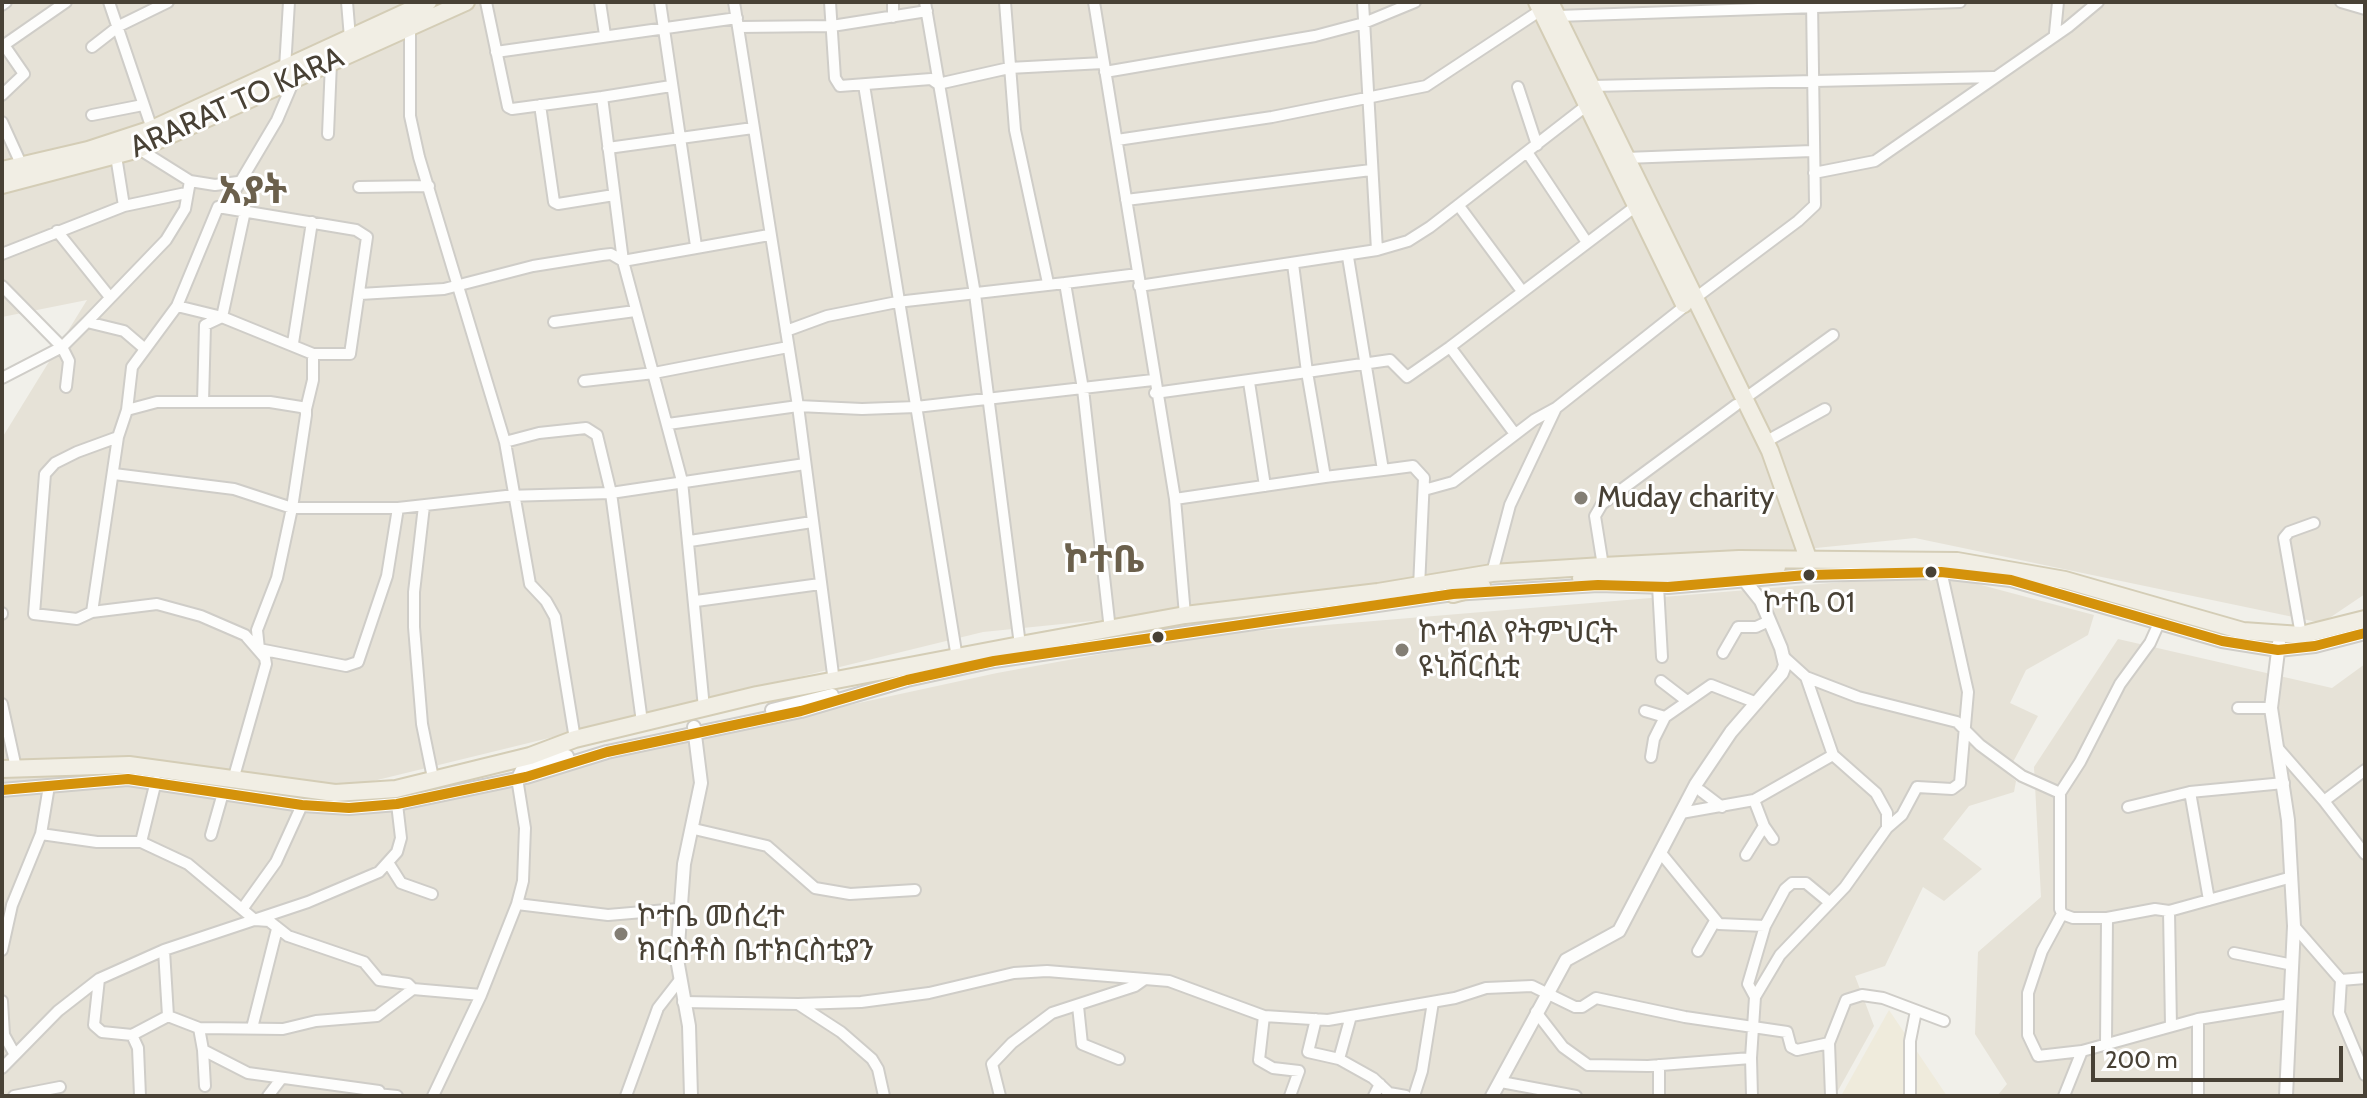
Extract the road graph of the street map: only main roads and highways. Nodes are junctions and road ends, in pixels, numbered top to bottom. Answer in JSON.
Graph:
{"nodes":[{"id":1,"x":428,"y":2,"type":"edge"},
{"id":2,"x":466,"y":2,"type":"edge"},
{"id":3,"x":1546,"y":7,"type":"edge"},
{"id":4,"x":289,"y":74,"type":"junction"},
{"id":5,"x":242,"y":96,"type":"junction"},
{"id":6,"x":2,"y":170,"type":"edge"},
{"id":7,"x":2,"y":185,"type":"edge"},
{"id":8,"x":1690,"y":302,"type":"junction"},
{"id":9,"x":1740,"y":402,"type":"junction"},
{"id":10,"x":1777,"y":473,"type":"junction"},
{"id":11,"x":1802,"y":561,"type":"junction"},
{"id":12,"x":1453,"y":594,"type":"road end"},
{"id":13,"x":2365,"y":619,"type":"edge"},
{"id":14,"x":903,"y":667,"type":"junction"},
{"id":15,"x":889,"y":684,"type":"road end"},
{"id":16,"x":9,"y":769,"type":"edge"}],
"edges":[{"from":1,"to":4,"type":"main road","name":"ARARAT TO KARA"},
{"from":2,"to":4,"type":"main road","name":"ARARAT TO KARA"},
{"from":3,"to":8,"type":"main road"},
{"from":3,"to":8,"type":"main road"},
{"from":4,"to":5,"type":"main road","name":"ARARAT TO KARA"},
{"from":5,"to":6,"type":"main road","name":"ARARAT TO KARA"},
{"from":5,"to":7,"type":"main road","name":"ARARAT TO KARA"},
{"from":8,"to":9,"type":"main road"},
{"from":9,"to":10,"type":"main road"},
{"from":9,"to":10,"type":"main road"},
{"from":10,"to":11,"type":"main road"},
{"from":11,"to":12,"type":"main road"},
{"from":11,"to":13,"type":"main road"},
{"from":11,"to":14,"type":"main road"},
{"from":14,"to":15,"type":"main road"},
{"from":14,"to":16,"type":"main road"}]}
